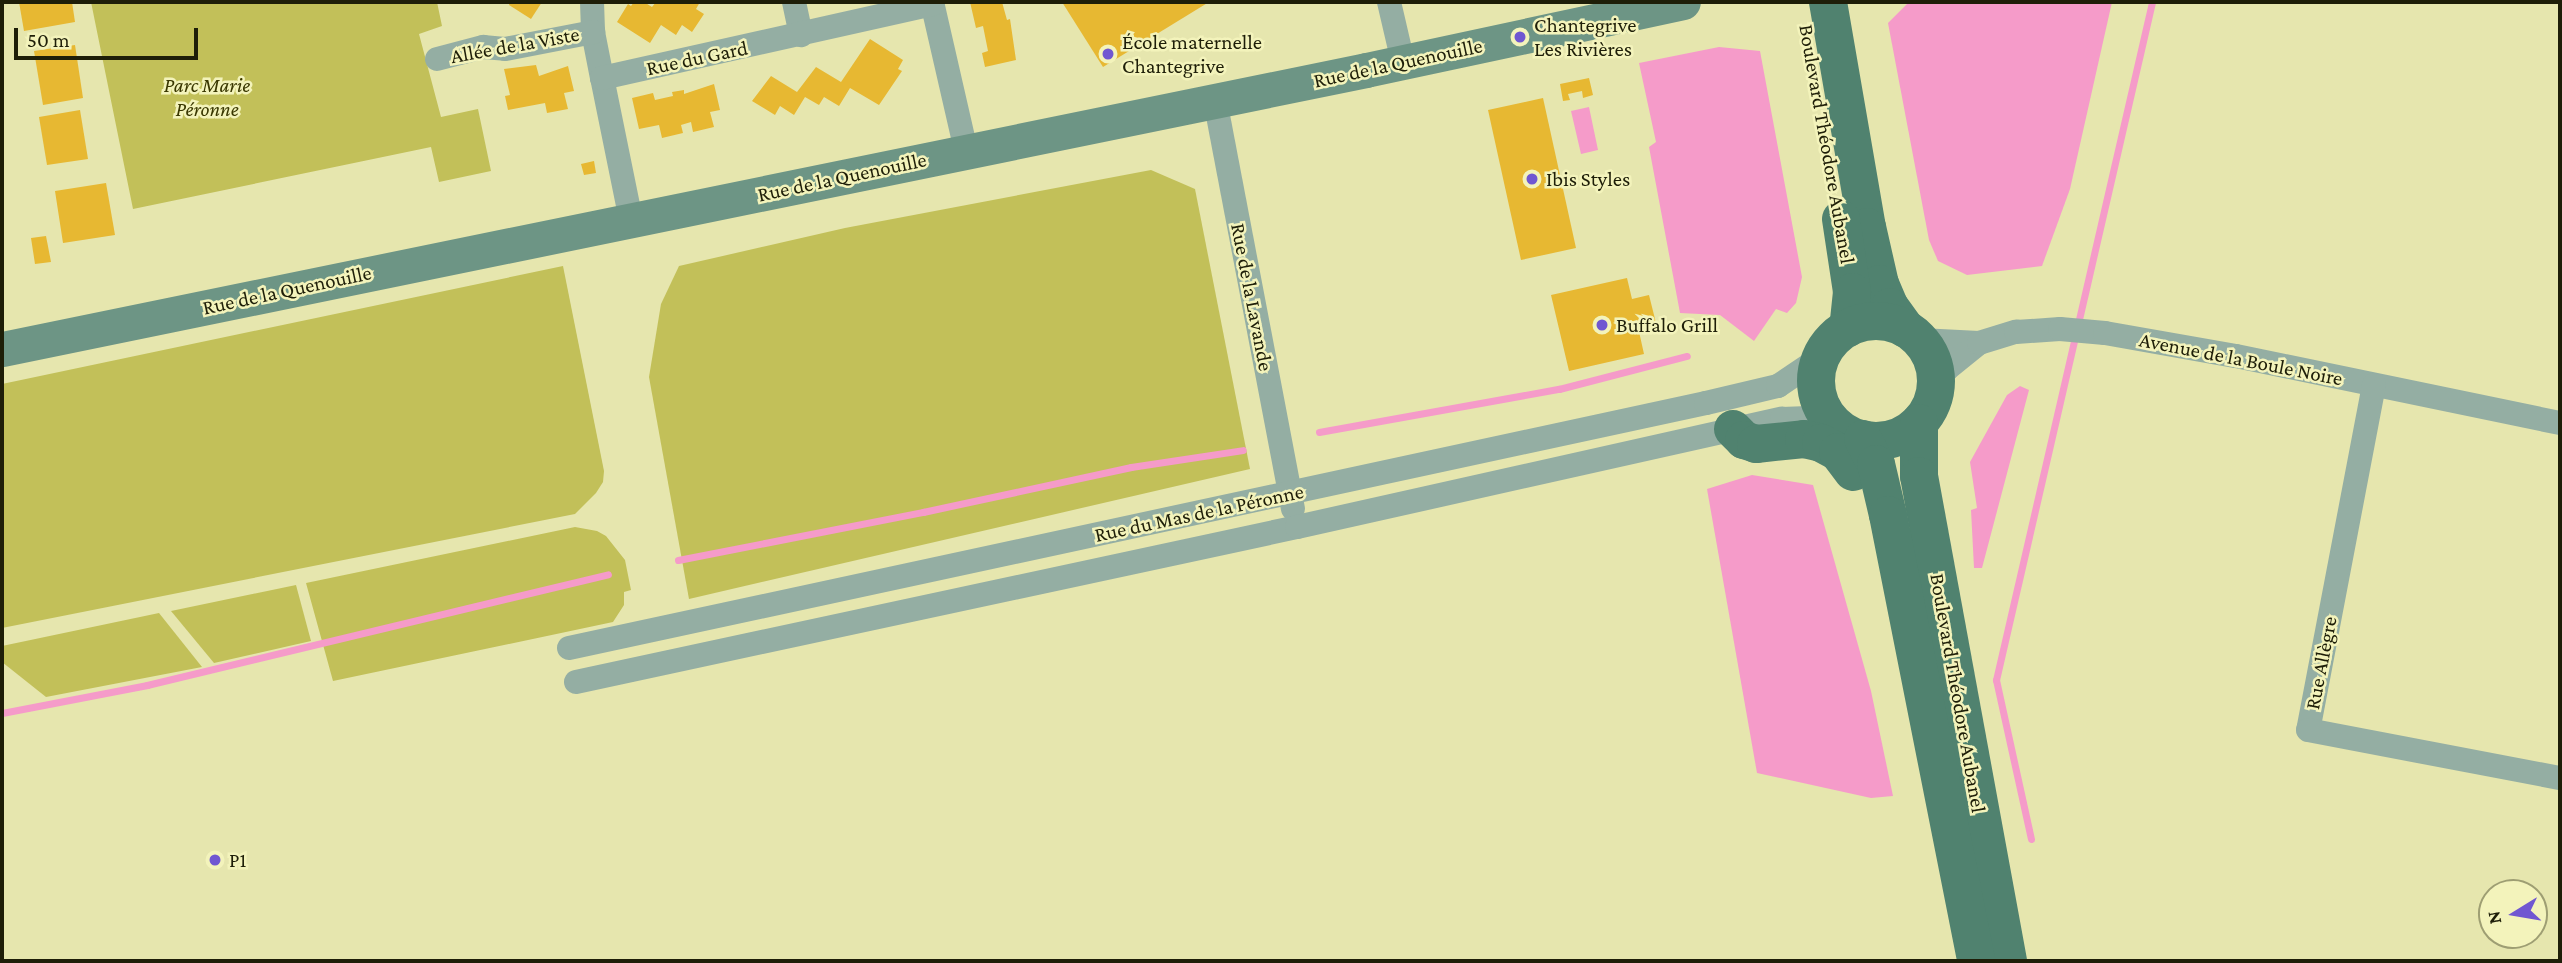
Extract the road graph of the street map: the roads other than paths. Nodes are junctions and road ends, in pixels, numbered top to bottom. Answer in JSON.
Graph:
{"nodes":[{"id":1,"x":592,"y":2,"type":"edge"},
{"id":2,"x":794,"y":2,"type":"edge"},
{"id":3,"x":1389,"y":2,"type":"edge"},
{"id":4,"x":1683,"y":2,"type":"edge"},
{"id":5,"x":1801,"y":2,"type":"edge"},
{"id":6,"x":1828,"y":2,"type":"edge"},
{"id":7,"x":932,"y":3,"type":"edge"},
{"id":8,"x":593,"y":32,"type":"junction"},
{"id":9,"x":801,"y":35,"type":"junction"},
{"id":10,"x":437,"y":59,"type":"dead end"},
{"id":11,"x":1403,"y":62,"type":"junction"},
{"id":12,"x":603,"y":78,"type":"junction"},
{"id":13,"x":1214,"y":100,"type":"junction"},
{"id":14,"x":966,"y":152,"type":"junction"},
{"id":15,"x":631,"y":220,"type":"junction"},
{"id":16,"x":1848,"y":328,"type":"junction"},
{"id":17,"x":1913,"y":334,"type":"junction"},
{"id":18,"x":1979,"y":343,"type":"junction"},
{"id":19,"x":2,"y":349,"type":"edge"},
{"id":20,"x":1821,"y":357,"type":"junction"},
{"id":21,"x":1936,"y":383,"type":"junction"},
{"id":22,"x":2374,"y":385,"type":"junction"},
{"id":23,"x":1919,"y":423,"type":"junction"},
{"id":24,"x":2560,"y":423,"type":"edge"},
{"id":25,"x":1733,"y":429,"type":"junction"},
{"id":26,"x":1848,"y":431,"type":"junction"},
{"id":27,"x":1290,"y":493,"type":"junction"},
{"id":28,"x":1297,"y":527,"type":"junction"},
{"id":29,"x":569,"y":649,"type":"dead end"},
{"id":30,"x":1916,"y":657,"type":"junction"},
{"id":31,"x":576,"y":682,"type":"dead end"},
{"id":32,"x":2560,"y":778,"type":"edge"},
{"id":33,"x":1976,"y":961,"type":"edge"},
{"id":34,"x":2008,"y":961,"type":"edge"}],
"edges":[{"from":1,"to":8,"type":"street","name":"Allée de la Viste"},
{"from":2,"to":9,"type":"street"},
{"from":3,"to":11,"type":"street"},
{"from":4,"to":11,"type":"street","name":"Rue de la Quenouille"},
{"from":5,"to":16,"type":"main road","name":"Boulevard Théodore Aubanel"},
{"from":6,"to":17,"type":"main road","name":"Boulevard Théodore Aubanel"},
{"from":7,"to":9,"type":"street","name":"Rue du Gard"},
{"from":7,"to":14,"type":"street"},
{"from":8,"to":10,"type":"street","name":"Allée de la Viste"},
{"from":8,"to":12,"type":"street","name":"Allée de la Viste"},
{"from":9,"to":12,"type":"street","name":"Rue du Gard"},
{"from":11,"to":13,"type":"street","name":"Rue de la Quenouille"},
{"from":12,"to":15,"type":"street"},
{"from":13,"to":14,"type":"street","name":"Rue de la Quenouille"},
{"from":13,"to":27,"type":"street","name":"Rue de la Lavande"},
{"from":14,"to":15,"type":"street","name":"Rue de la Quenouille"},
{"from":15,"to":19,"type":"street","name":"Rue de la Quenouille"},
{"from":16,"to":17,"type":"main road"},
{"from":16,"to":20,"type":"main road"},
{"from":17,"to":18,"type":"street"},
{"from":17,"to":21,"type":"main road"},
{"from":18,"to":21,"type":"street","name":"Avenue de la Boule Noire"},
{"from":18,"to":22,"type":"street","name":"Avenue de la Boule Noire"},
{"from":20,"to":26,"type":"main road"},
{"from":20,"to":27,"type":"street","name":"Rue du Mas de la Péronne"},
{"from":21,"to":23,"type":"main road"},
{"from":22,"to":24,"type":"street","name":"Avenue de la Boule Noire"},
{"from":22,"to":32,"type":"street","name":"Rue Allègre"},
{"from":23,"to":26,"type":"main road"},
{"from":23,"to":34,"type":"main road","name":"Boulevard Théodore Aubanel"},
{"from":25,"to":26,"type":"street","name":"Rue du Mas de la Péronne"},
{"from":25,"to":28,"type":"street","name":"Rue du Mas de la Péronne"},
{"from":25,"to":30,"type":"main road"},
{"from":26,"to":30,"type":"main road","name":"Boulevard Théodore Aubanel"},
{"from":27,"to":28,"type":"street","name":"Rue de la Lavande"},
{"from":27,"to":29,"type":"street","name":"Rue du Mas de la Péronne"},
{"from":28,"to":31,"type":"street","name":"Rue du Mas de la Péronne"},
{"from":30,"to":33,"type":"main road","name":"Boulevard Théodore Aubanel"}]}
